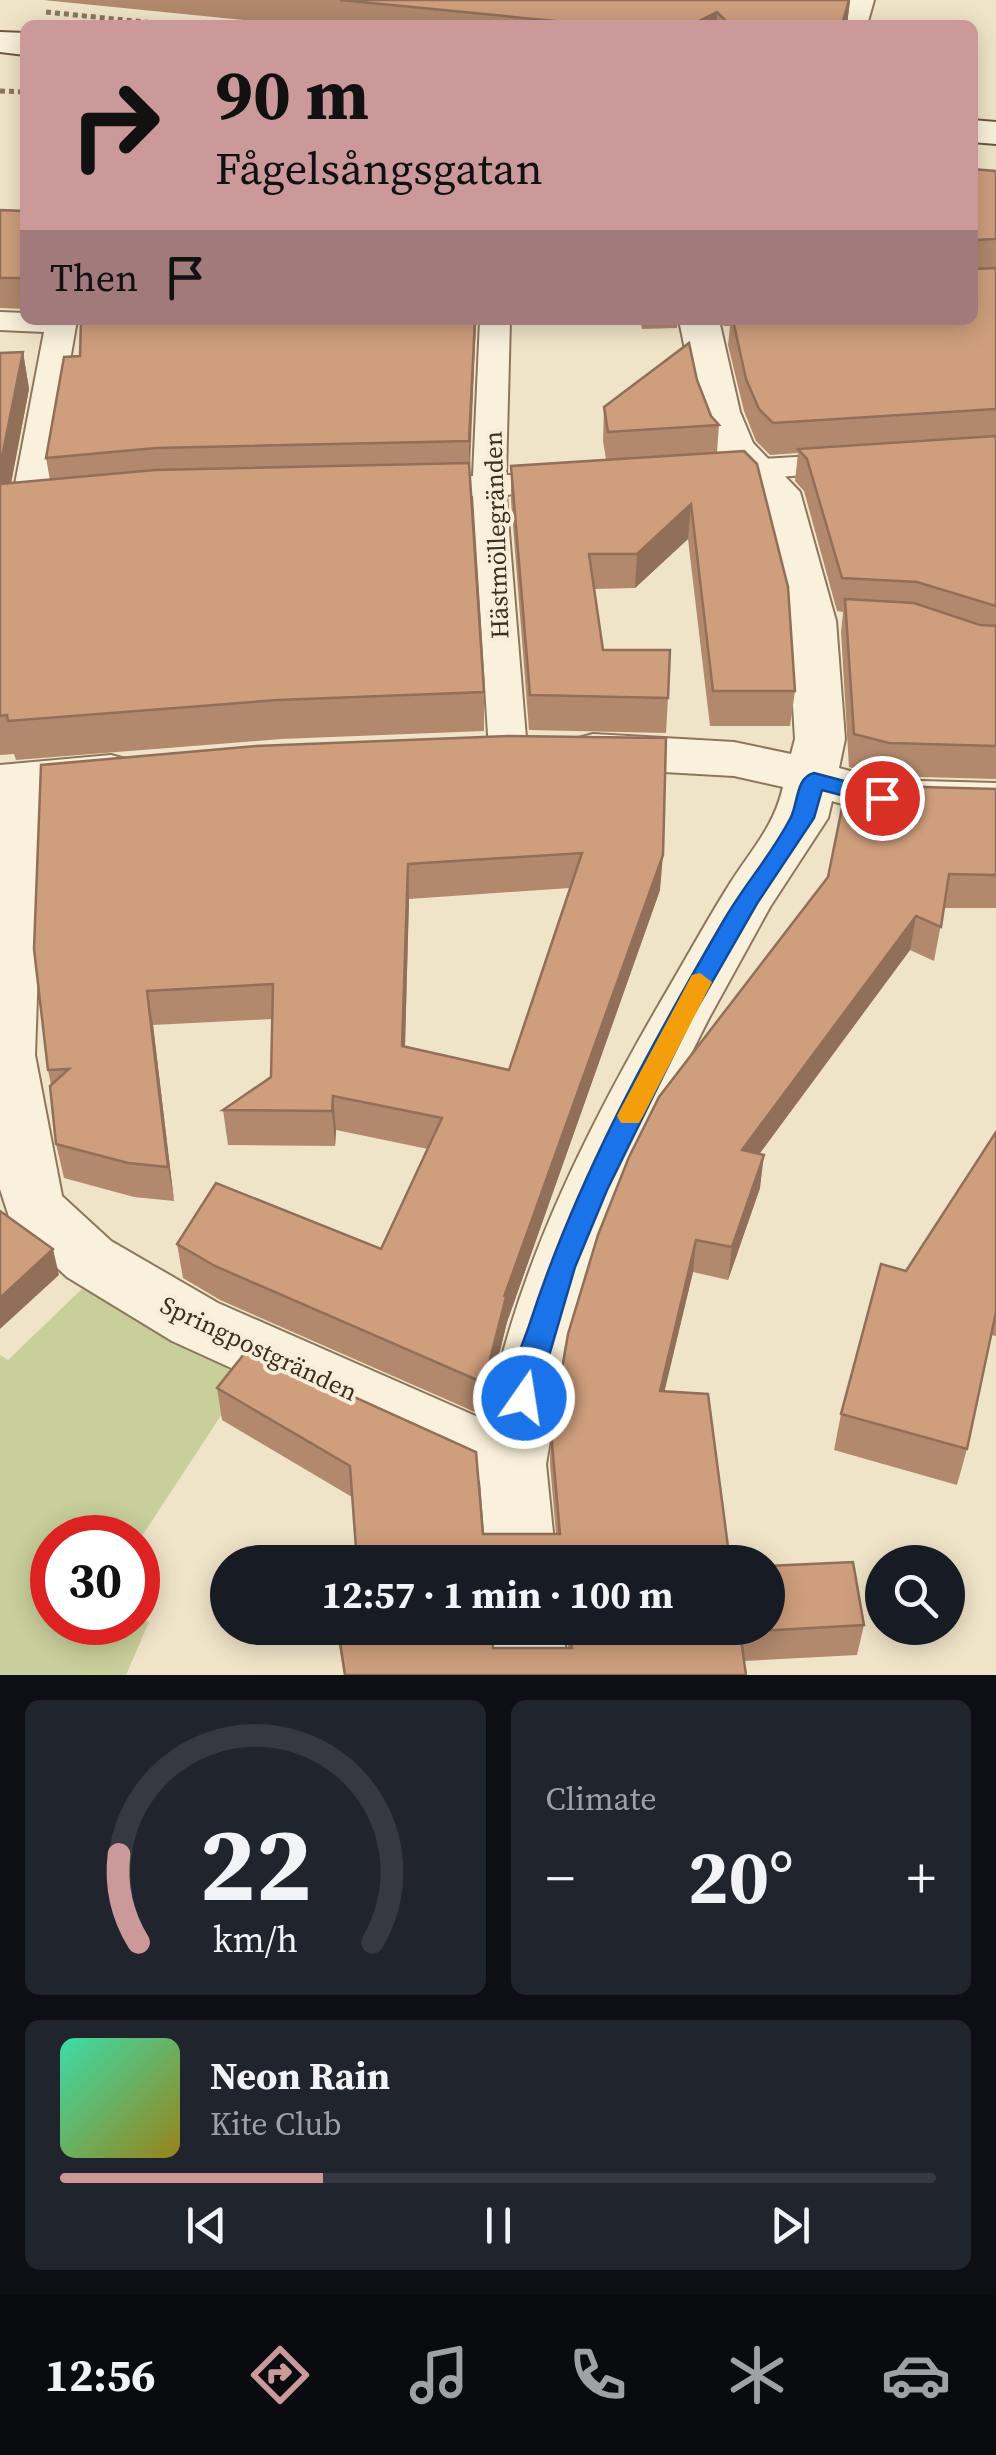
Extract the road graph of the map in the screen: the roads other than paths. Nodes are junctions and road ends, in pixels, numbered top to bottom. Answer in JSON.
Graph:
{"nodes":[{"id":1,"x":60,"y":325,"type":"edge"},
{"id":2,"x":495,"y":325,"type":"edge"},
{"id":3,"x":700,"y":325,"type":"edge"},
{"id":4,"x":877,"y":462,"type":"edge"},
{"id":5,"x":758,"y":469,"type":"junction"},
{"id":6,"x":700,"y":473,"type":"edge"},
{"id":7,"x":604,"y":479,"type":"edge"},
{"id":8,"x":489,"y":487,"type":"junction"},
{"id":9,"x":392,"y":489,"type":"edge"},
{"id":10,"x":66,"y":502,"type":"edge"},
{"id":11,"x":14,"y":507,"type":"edge"},
{"id":12,"x":489,"y":750,"type":"joint"},
{"id":13,"x":148,"y":769,"type":"edge"},
{"id":14,"x":814,"y":780,"type":"junction"},
{"id":15,"x":10,"y":781,"type":"edge"},
{"id":16,"x":996,"y":801,"type":"edge"},
{"id":17,"x":512,"y":1464,"type":"junction"},
{"id":18,"x":519,"y":1545,"type":"edge"},
{"id":19,"x":529,"y":1645,"type":"edge"},
{"id":20,"x":532,"y":1675,"type":"edge"}],
"edges":[{"from":1,"to":11,"type":"street"},
{"from":2,"to":8,"type":"street","name":"Hästmöllegränden"},
{"from":3,"to":5,"type":"street"},
{"from":4,"to":5,"type":"street"},
{"from":5,"to":6,"type":"street"},
{"from":5,"to":14,"type":"street"},
{"from":7,"to":8,"type":"street"},
{"from":8,"to":9,"type":"street"},
{"from":8,"to":12,"type":"street","name":"Hästmöllegränden"},
{"from":10,"to":11,"type":"street"},
{"from":12,"to":14,"type":"street"},
{"from":13,"to":15,"type":"street"},
{"from":14,"to":16,"type":"street"},
{"from":14,"to":17,"type":"street"},
{"from":15,"to":17,"type":"street","name":"Springpostgränden"},
{"from":17,"to":18,"type":"street"},
{"from":19,"to":20,"type":"street"}]}
